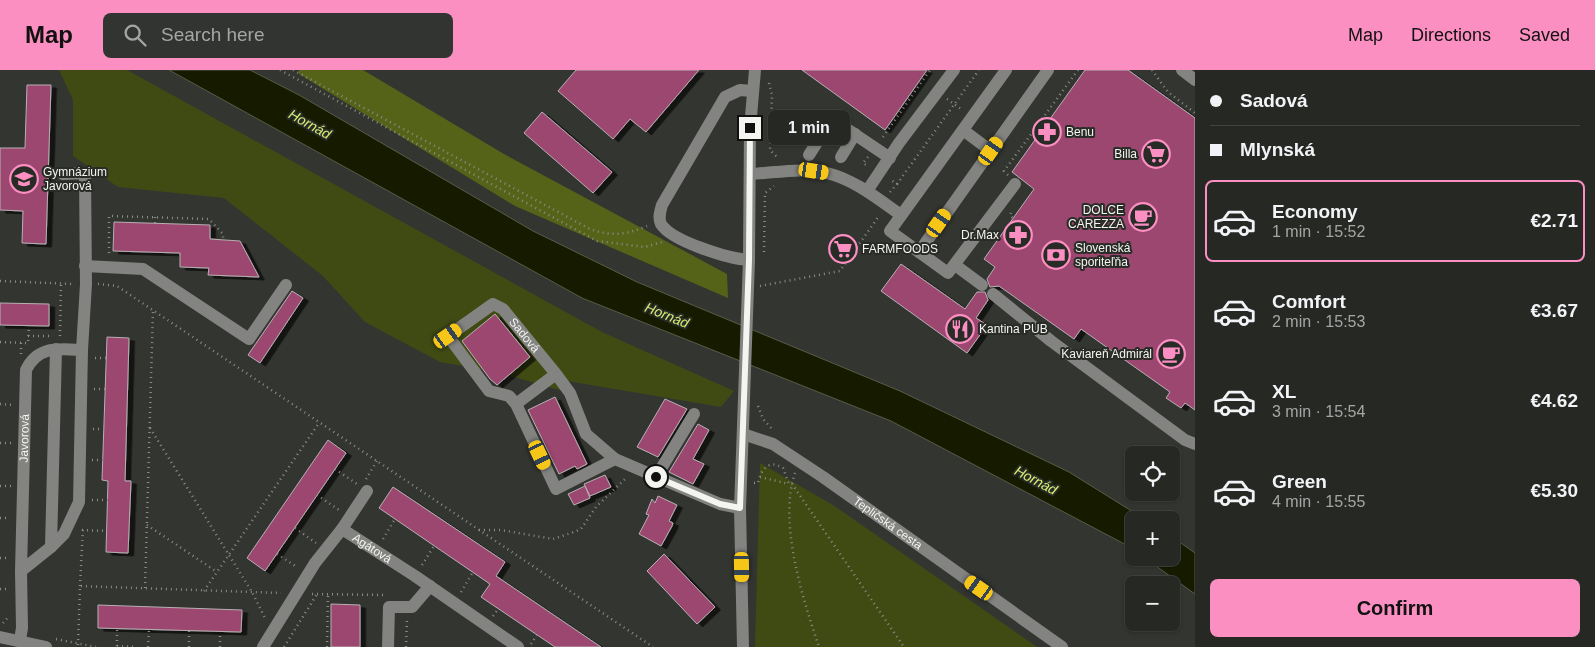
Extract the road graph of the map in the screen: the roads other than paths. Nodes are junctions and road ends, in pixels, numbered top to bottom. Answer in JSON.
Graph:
{"nodes":[{"id":1,"x":755,"y":70,"type":"edge"},
{"id":2,"x":954,"y":70,"type":"edge"},
{"id":3,"x":1006,"y":70,"type":"edge"},
{"id":4,"x":1048,"y":70,"type":"edge"},
{"id":5,"x":752,"y":91,"type":"junction"},
{"id":6,"x":963,"y":130,"type":"junction"},
{"id":7,"x":855,"y":134,"type":"junction"},
{"id":8,"x":991,"y":151,"type":"junction"},
{"id":9,"x":809,"y":155,"type":"dead end"},
{"id":10,"x":841,"y":157,"type":"dead end"},
{"id":11,"x":890,"y":158,"type":"junction"},
{"id":12,"x":63,"y":174,"type":"dead end"},
{"id":13,"x":750,"y":174,"type":"junction"},
{"id":14,"x":1013,"y":180,"type":"road end"},
{"id":15,"x":867,"y":191,"type":"junction"},
{"id":16,"x":901,"y":215,"type":"junction"},
{"id":17,"x":919,"y":252,"type":"junction"},
{"id":18,"x":749,"y":260,"type":"junction"},
{"id":19,"x":955,"y":265,"type":"junction"},
{"id":20,"x":86,"y":266,"type":"junction"},
{"id":21,"x":286,"y":284,"type":"dead end"},
{"id":22,"x":982,"y":285,"type":"dead end"},
{"id":23,"x":993,"y":294,"type":"dead end"},
{"id":24,"x":56,"y":349,"type":"junction"},
{"id":25,"x":82,"y":350,"type":"junction"},
{"id":26,"x":556,"y":374,"type":"junction"},
{"id":27,"x":516,"y":404,"type":"junction"},
{"id":28,"x":694,"y":414,"type":"dead end"},
{"id":29,"x":744,"y":434,"type":"junction"},
{"id":30,"x":1195,"y":444,"type":"edge"},
{"id":31,"x":616,"y":459,"type":"junction"},
{"id":32,"x":656,"y":477,"type":"junction"},
{"id":33,"x":368,"y":491,"type":"road end"},
{"id":34,"x":740,"y":508,"type":"junction"},
{"id":35,"x":342,"y":529,"type":"junction"},
{"id":36,"x":51,"y":547,"type":"junction"},
{"id":37,"x":21,"y":571,"type":"junction"},
{"id":38,"x":430,"y":586,"type":"junction"},
{"id":39,"x":0,"y":637,"type":"edge"},
{"id":40,"x":20,"y":640,"type":"junction"},
{"id":41,"x":46,"y":647,"type":"edge"},
{"id":42,"x":263,"y":647,"type":"edge"},
{"id":43,"x":388,"y":647,"type":"edge"},
{"id":44,"x":518,"y":647,"type":"edge"},
{"id":45,"x":743,"y":647,"type":"edge"},
{"id":46,"x":1062,"y":647,"type":"edge"}],
"edges":[{"from":1,"to":5,"type":"street"},
{"from":2,"to":11,"type":"street"},
{"from":3,"to":6,"type":"street"},
{"from":4,"to":8,"type":"street"},
{"from":5,"to":13,"type":"street"},
{"from":5,"to":18,"type":"street"},
{"from":6,"to":8,"type":"street"},
{"from":6,"to":16,"type":"street"},
{"from":7,"to":9,"type":"street"},
{"from":7,"to":10,"type":"street"},
{"from":7,"to":11,"type":"street"},
{"from":8,"to":17,"type":"street"},
{"from":11,"to":15,"type":"street"},
{"from":12,"to":20,"type":"street"},
{"from":13,"to":15,"type":"street"},
{"from":13,"to":18,"type":"street"},
{"from":14,"to":19,"type":"street"},
{"from":15,"to":16,"type":"street"},
{"from":16,"to":17,"type":"street"},
{"from":17,"to":19,"type":"street"},
{"from":18,"to":29,"type":"street"},
{"from":19,"to":22,"type":"street"},
{"from":20,"to":21,"type":"street"},
{"from":20,"to":25,"type":"street"},
{"from":23,"to":30,"type":"street"},
{"from":24,"to":25,"type":"street","name":"Javorová"},
{"from":24,"to":36,"type":"street"},
{"from":24,"to":37,"type":"street","name":"Javorová"},
{"from":25,"to":36,"type":"street"},
{"from":26,"to":27,"type":"street"},
{"from":26,"to":27,"type":"street","name":"Sadová"},
{"from":26,"to":31,"type":"street","name":"Sadová"},
{"from":27,"to":31,"type":"street"},
{"from":28,"to":32,"type":"street"},
{"from":29,"to":34,"type":"street"},
{"from":29,"to":46,"type":"street","name":"Tepličská cesta"},
{"from":31,"to":32,"type":"street","name":"Sadová"},
{"from":32,"to":34,"type":"street","name":"Sadová"},
{"from":33,"to":35,"type":"street"},
{"from":34,"to":45,"type":"street"},
{"from":35,"to":38,"type":"street","name":"Agátová"},
{"from":35,"to":42,"type":"street","name":"Agátová"},
{"from":36,"to":37,"type":"street"},
{"from":37,"to":40,"type":"street","name":"Javorová"},
{"from":38,"to":43,"type":"street"},
{"from":38,"to":44,"type":"street","name":"Agátová"},
{"from":39,"to":40,"type":"street"},
{"from":40,"to":41,"type":"street"}]}
